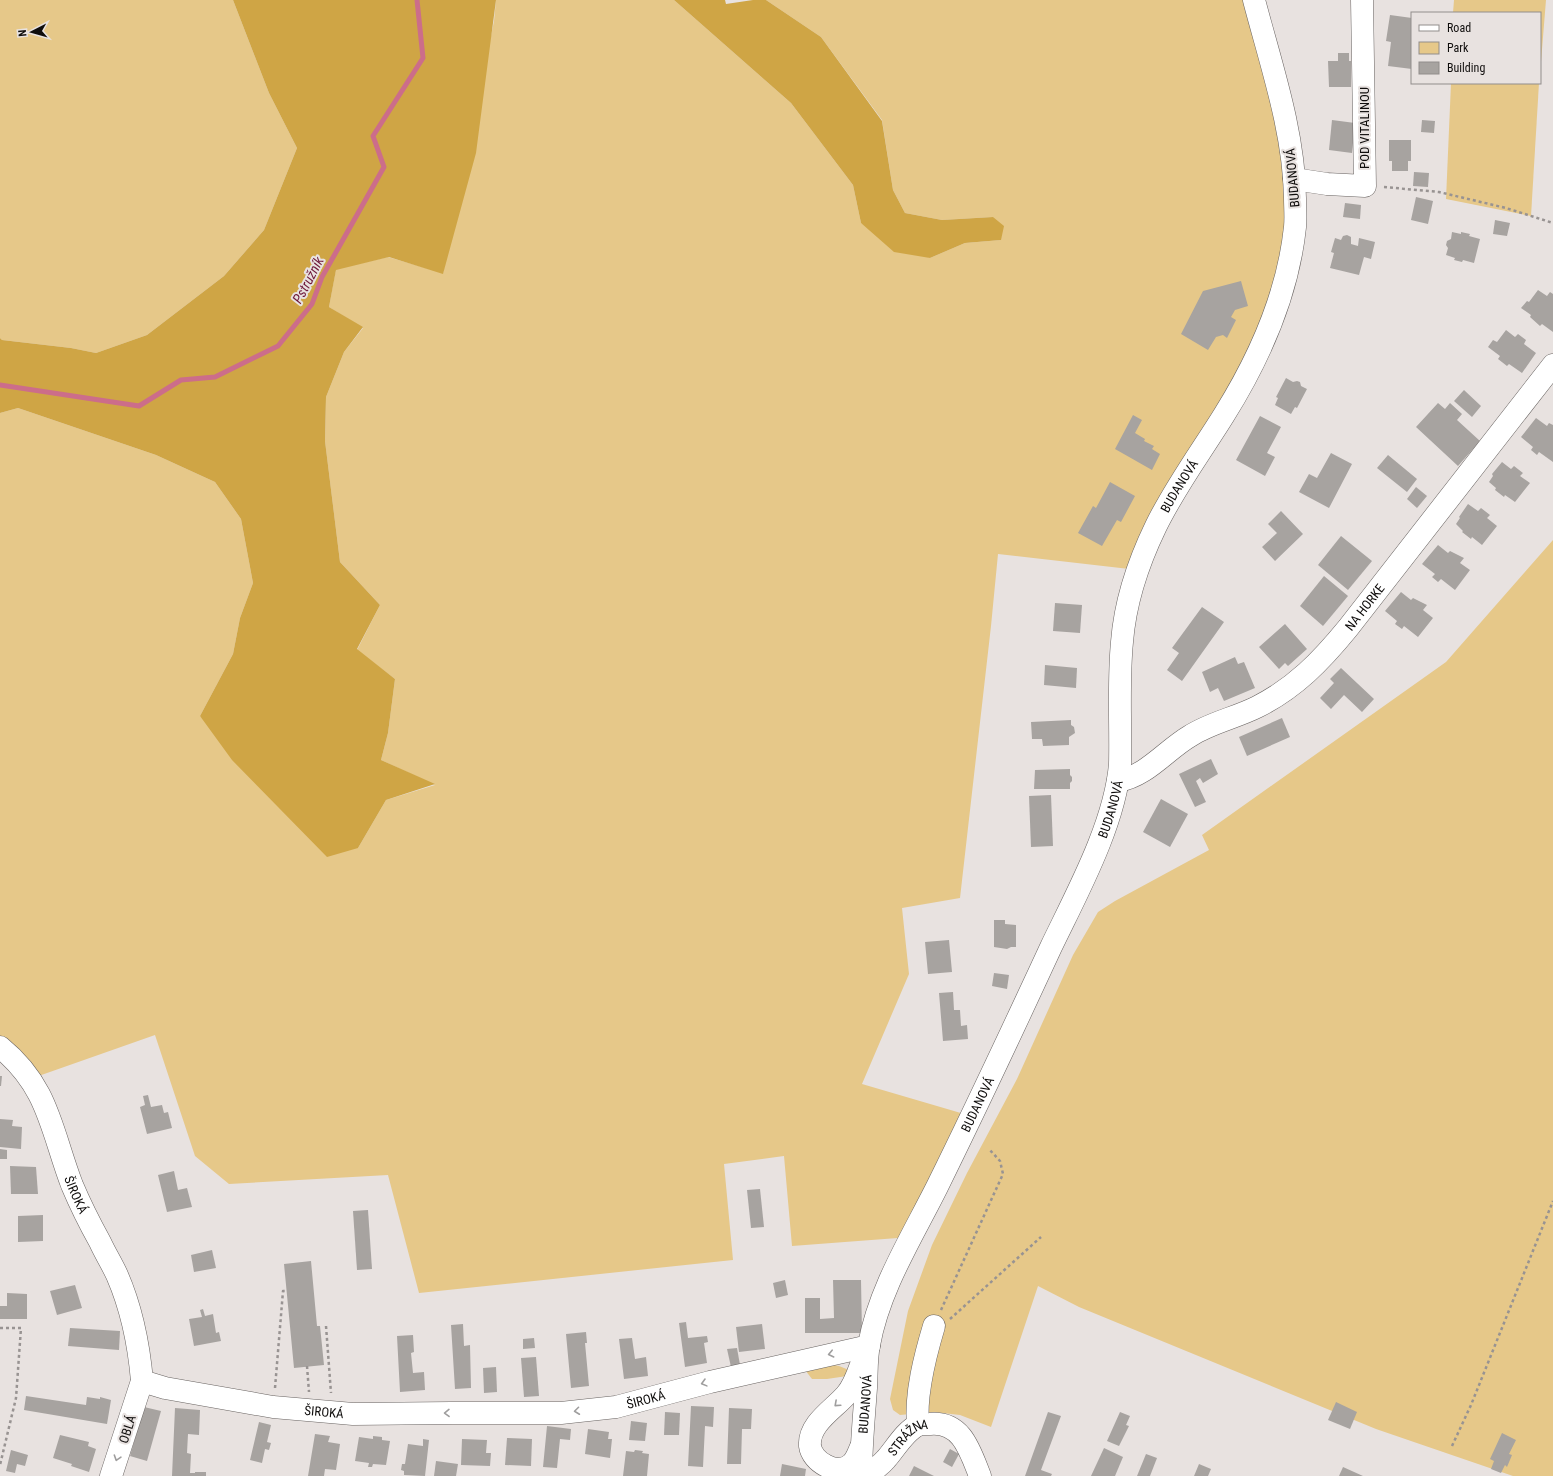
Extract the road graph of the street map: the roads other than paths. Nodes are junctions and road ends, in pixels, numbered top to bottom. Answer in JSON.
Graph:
{"nodes":[{"id":1,"x":1254,"y":0,"type":"edge"},
{"id":2,"x":1362,"y":0,"type":"edge"},
{"id":3,"x":1294,"y":178,"type":"junction"},
{"id":4,"x":1553,"y":365,"type":"edge"},
{"id":5,"x":1118,"y":781,"type":"junction"},
{"id":6,"x":0,"y":1047,"type":"edge"},
{"id":7,"x":932,"y":1332,"type":"road end"},
{"id":8,"x":869,"y":1346,"type":"junction"},
{"id":9,"x":142,"y":1381,"type":"junction"},
{"id":10,"x":918,"y":1425,"type":"junction"},
{"id":11,"x":861,"y":1447,"type":"junction"},
{"id":12,"x":111,"y":1476,"type":"edge"},
{"id":13,"x":861,"y":1476,"type":"edge"},
{"id":14,"x":865,"y":1476,"type":"edge"},
{"id":15,"x":980,"y":1476,"type":"edge"}],
"edges":[{"from":1,"to":3,"type":"street","name":"BUDANOVÁ"},
{"from":2,"to":3,"type":"street","name":"POD VITALINOU"},
{"from":3,"to":5,"type":"street","name":"BUDANOVÁ"},
{"from":4,"to":5,"type":"street","name":"NA HORKE"},
{"from":5,"to":8,"type":"street","name":"BUDANOVÁ"},
{"from":6,"to":9,"type":"street","name":"ŠIROKÁ"},
{"from":7,"to":10,"type":"street"},
{"from":8,"to":9,"type":"street","name":"ŠIROKÁ","one_way":true},
{"from":8,"to":11,"type":"street","name":"BUDANOVÁ"},
{"from":8,"to":11,"type":"street","one_way":true},
{"from":9,"to":12,"type":"street","name":"OBLÁ","one_way":true},
{"from":10,"to":14,"type":"street","name":"STRÁŽNA"},
{"from":10,"to":15,"type":"street","name":"STRÁŽNA"},
{"from":11,"to":13,"type":"street","name":"BUDANOVÁ"}]}
